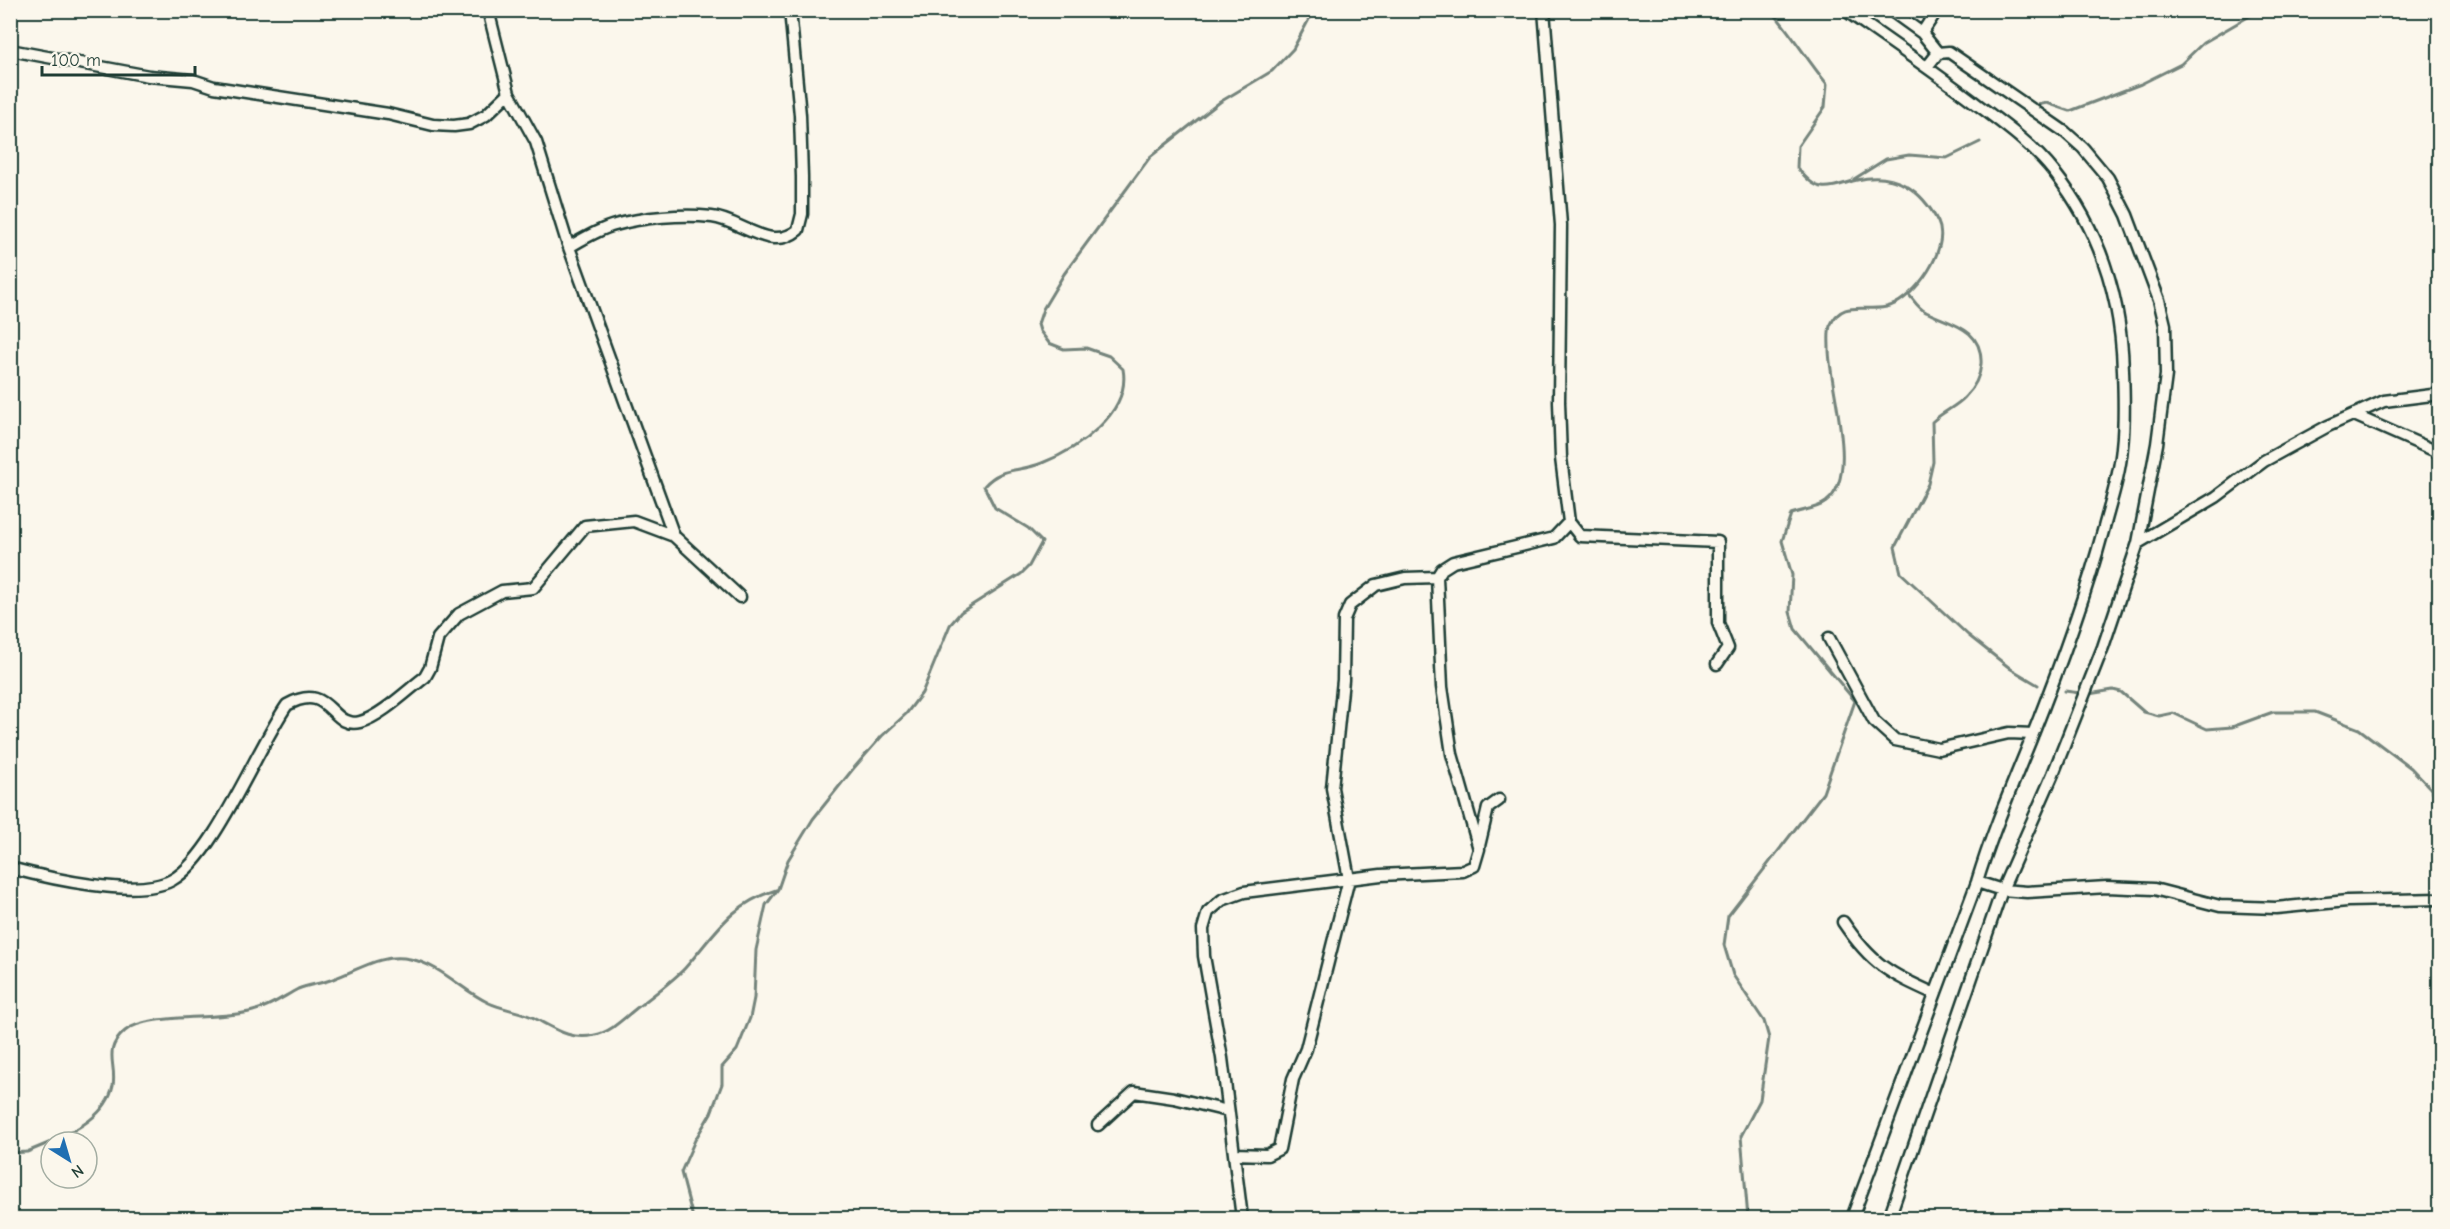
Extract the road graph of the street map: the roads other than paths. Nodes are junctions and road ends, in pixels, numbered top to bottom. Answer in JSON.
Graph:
{"nodes":[{"id":1,"x":488,"y":10,"type":"edge"},
{"id":2,"x":790,"y":10,"type":"edge"},
{"id":3,"x":1544,"y":10,"type":"edge"},
{"id":4,"x":1845,"y":10,"type":"edge"},
{"id":5,"x":1890,"y":10,"type":"edge"},
{"id":6,"x":1937,"y":10,"type":"edge"},
{"id":7,"x":1922,"y":33,"type":"junction"},
{"id":8,"x":10,"y":50,"type":"edge"},
{"id":9,"x":1938,"y":53,"type":"junction"},
{"id":10,"x":1927,"y":67,"type":"junction"},
{"id":11,"x":509,"y":93,"type":"junction"},
{"id":12,"x":569,"y":247,"type":"junction"},
{"id":13,"x":2439,"y":394,"type":"edge"},
{"id":14,"x":2354,"y":416,"type":"junction"},
{"id":15,"x":2439,"y":453,"type":"edge"},
{"id":16,"x":1569,"y":522,"type":"junction"},
{"id":17,"x":674,"y":536,"type":"junction"},
{"id":18,"x":2138,"y":543,"type":"junction"},
{"id":19,"x":1437,"y":577,"type":"junction"},
{"id":20,"x":740,"y":597,"type":"dead end"},
{"id":21,"x":1829,"y":638,"type":"dead end"},
{"id":22,"x":1717,"y":664,"type":"dead end"},
{"id":23,"x":2033,"y":734,"type":"junction"},
{"id":24,"x":1498,"y":800,"type":"dead end"},
{"id":25,"x":1479,"y":849,"type":"junction"},
{"id":26,"x":10,"y":868,"type":"edge"},
{"id":27,"x":1349,"y":879,"type":"junction"},
{"id":28,"x":1977,"y":882,"type":"junction"},
{"id":29,"x":2002,"y":890,"type":"junction"},
{"id":30,"x":2439,"y":899,"type":"edge"},
{"id":31,"x":1843,"y":922,"type":"dead end"},
{"id":32,"x":1935,"y":994,"type":"junction"},
{"id":33,"x":1228,"y":1110,"type":"junction"},
{"id":34,"x":1098,"y":1125,"type":"dead end"},
{"id":35,"x":1234,"y":1154,"type":"junction"},
{"id":36,"x":1242,"y":1218,"type":"edge"},
{"id":37,"x":1852,"y":1218,"type":"edge"},
{"id":38,"x":1889,"y":1218,"type":"edge"}],
"edges":[{"from":1,"to":11,"type":"street"},
{"from":2,"to":12,"type":"street"},
{"from":3,"to":16,"type":"street"},
{"from":4,"to":10,"type":"street"},
{"from":5,"to":7,"type":"street"},
{"from":6,"to":7,"type":"street"},
{"from":7,"to":9,"type":"street"},
{"from":8,"to":11,"type":"street"},
{"from":9,"to":10,"type":"street"},
{"from":9,"to":18,"type":"street"},
{"from":10,"to":23,"type":"street"},
{"from":11,"to":12,"type":"street"},
{"from":12,"to":17,"type":"street"},
{"from":13,"to":14,"type":"street"},
{"from":14,"to":15,"type":"street"},
{"from":14,"to":18,"type":"street"},
{"from":16,"to":19,"type":"street"},
{"from":16,"to":22,"type":"street"},
{"from":17,"to":20,"type":"street"},
{"from":17,"to":26,"type":"street"},
{"from":18,"to":29,"type":"street"},
{"from":19,"to":25,"type":"street"},
{"from":19,"to":27,"type":"street"},
{"from":21,"to":23,"type":"street"},
{"from":23,"to":28,"type":"street"},
{"from":24,"to":25,"type":"street"},
{"from":25,"to":27,"type":"street"},
{"from":27,"to":33,"type":"street"},
{"from":27,"to":35,"type":"street"},
{"from":28,"to":29,"type":"street"},
{"from":28,"to":32,"type":"street"},
{"from":29,"to":30,"type":"street"},
{"from":29,"to":38,"type":"street"},
{"from":31,"to":32,"type":"street"},
{"from":32,"to":37,"type":"street"},
{"from":33,"to":34,"type":"street"},
{"from":33,"to":35,"type":"street"},
{"from":35,"to":36,"type":"street"}]}
